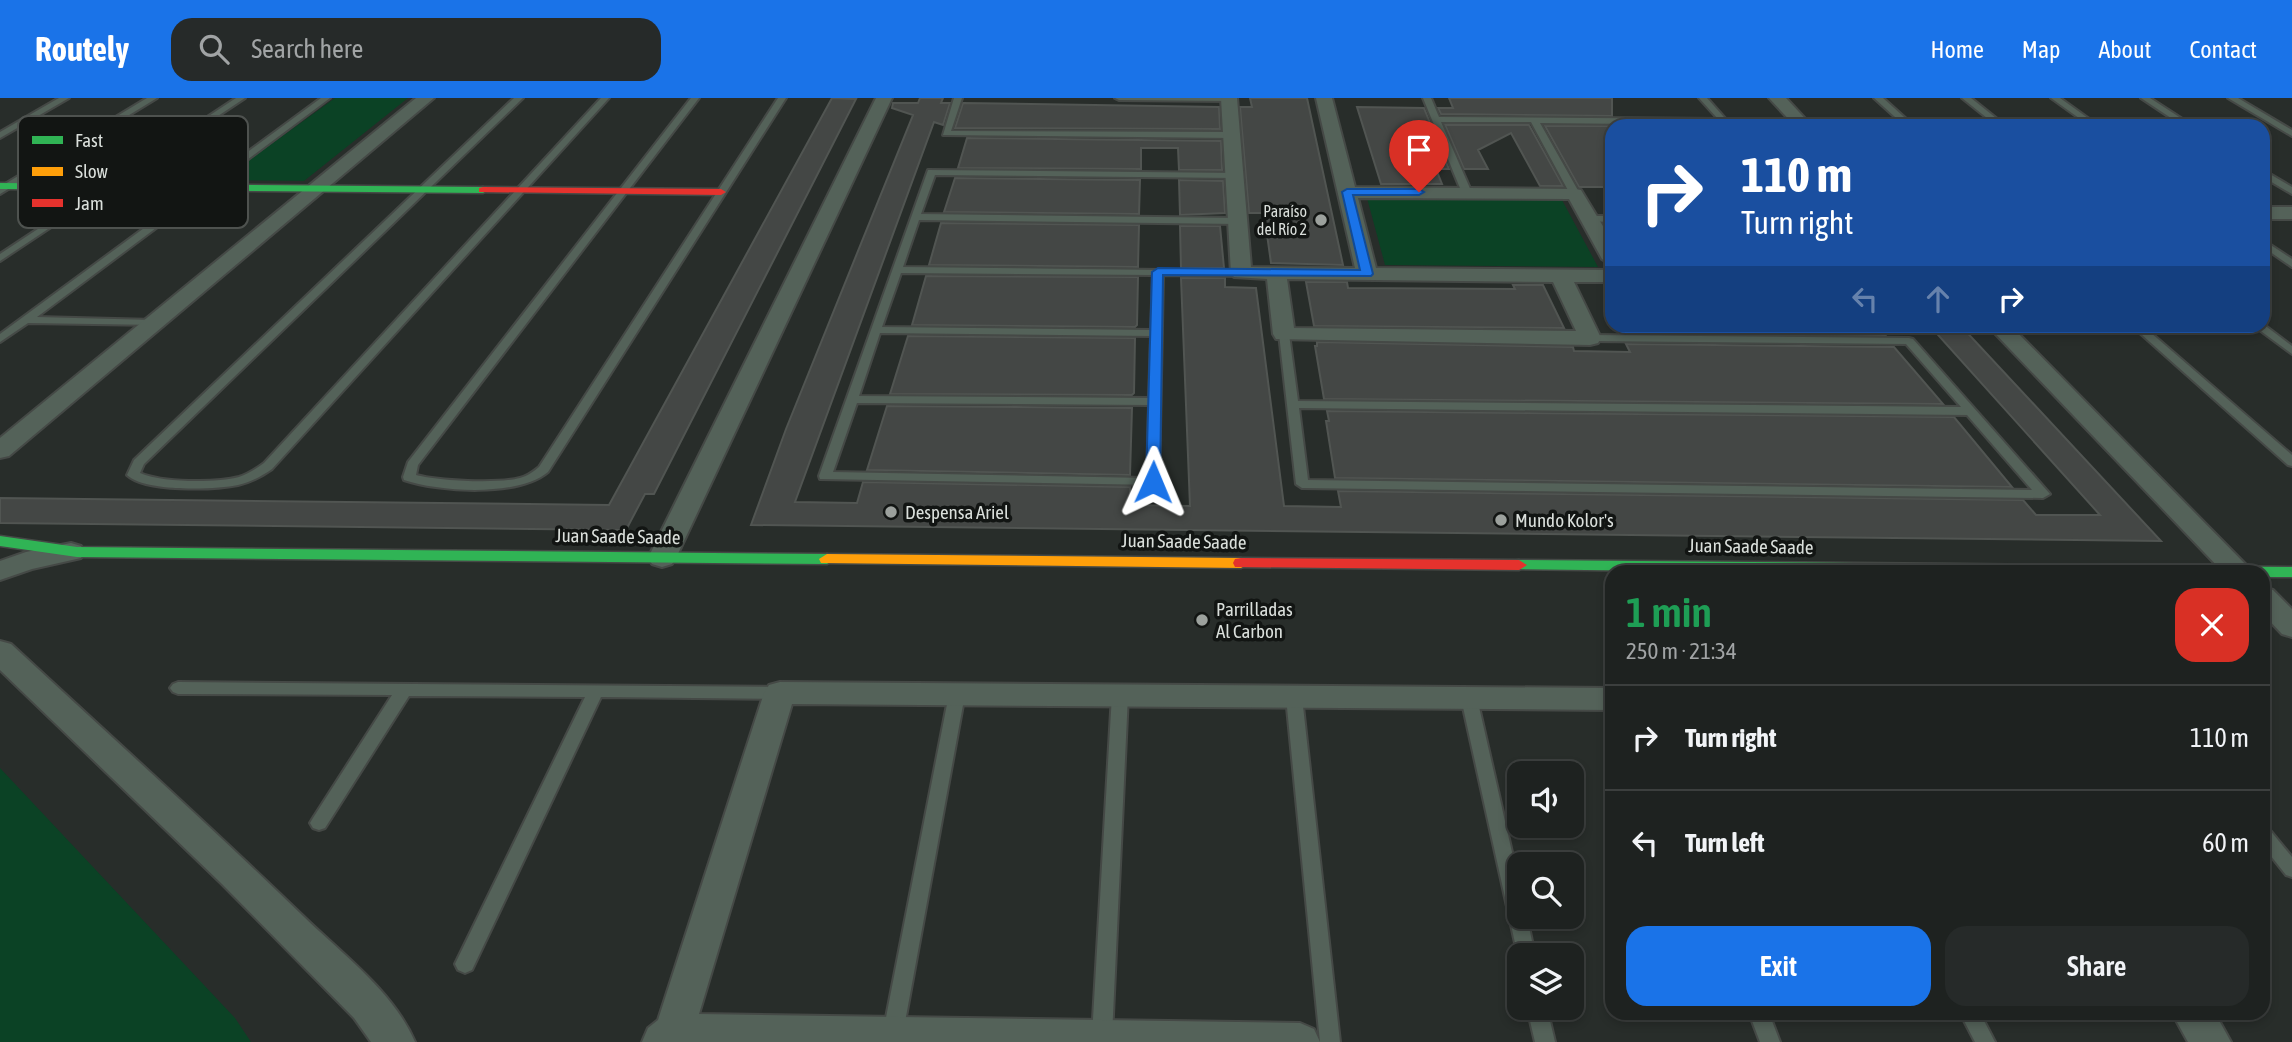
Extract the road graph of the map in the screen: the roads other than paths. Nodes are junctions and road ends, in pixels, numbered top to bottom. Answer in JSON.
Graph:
{"nodes":[{"id":1,"x":65,"y":98,"type":"edge"},
{"id":2,"x":153,"y":98,"type":"edge"},
{"id":3,"x":241,"y":98,"type":"edge"},
{"id":4,"x":326,"y":98,"type":"edge"},
{"id":5,"x":426,"y":98,"type":"edge"},
{"id":6,"x":519,"y":98,"type":"edge"},
{"id":7,"x":605,"y":98,"type":"edge"},
{"id":8,"x":695,"y":98,"type":"edge"},
{"id":9,"x":782,"y":98,"type":"edge"},
{"id":10,"x":884,"y":98,"type":"edge"},
{"id":11,"x":958,"y":98,"type":"edge"},
{"id":12,"x":1119,"y":98,"type":"edge"},
{"id":13,"x":1138,"y":98,"type":"edge"},
{"id":14,"x":1324,"y":98,"type":"edge"},
{"id":15,"x":1427,"y":98,"type":"edge"},
{"id":16,"x":1703,"y":98,"type":"edge"},
{"id":17,"x":1777,"y":98,"type":"edge"},
{"id":18,"x":1878,"y":98,"type":"edge"},
{"id":19,"x":1966,"y":98,"type":"edge"},
{"id":20,"x":2055,"y":98,"type":"edge"},
{"id":21,"x":2145,"y":98,"type":"edge"},
{"id":22,"x":2232,"y":98,"type":"edge"},
{"id":23,"x":1229,"y":99,"type":"edge"},
{"id":24,"x":33,"y":116,"type":"edge"},
{"id":25,"x":123,"y":116,"type":"edge"},
{"id":26,"x":214,"y":116,"type":"edge"},
{"id":27,"x":1436,"y":119,"type":"junction"},
{"id":28,"x":1722,"y":119,"type":"edge"},
{"id":29,"x":1797,"y":119,"type":"edge"},
{"id":30,"x":1902,"y":119,"type":"edge"},
{"id":31,"x":1993,"y":119,"type":"edge"},
{"id":32,"x":2085,"y":119,"type":"edge"},
{"id":33,"x":2178,"y":119,"type":"edge"},
{"id":34,"x":2268,"y":119,"type":"edge"},
{"id":35,"x":1534,"y":120,"type":"junction"},
{"id":36,"x":2270,"y":120,"type":"edge"},
{"id":37,"x":1605,"y":122,"type":"edge"},
{"id":38,"x":18,"y":125,"type":"edge"},
{"id":39,"x":2292,"y":133,"type":"edge"},
{"id":40,"x":0,"y":135,"type":"edge"},
{"id":41,"x":1232,"y":135,"type":"junction"},
{"id":42,"x":248,"y":156,"type":"edge"},
{"id":43,"x":1234,"y":175,"type":"junction"},
{"id":44,"x":2270,"y":177,"type":"edge"},
{"id":45,"x":248,"y":188,"type":"edge"},
{"id":46,"x":317,"y":189,"type":"junction"},
{"id":47,"x":423,"y":190,"type":"junction"},
{"id":48,"x":520,"y":190,"type":"junction"},
{"id":49,"x":623,"y":191,"type":"junction"},
{"id":50,"x":2292,"y":191,"type":"edge"},
{"id":51,"x":721,"y":192,"type":"junction"},
{"id":52,"x":1347,"y":192,"type":"junction"},
{"id":53,"x":1467,"y":193,"type":"junction"},
{"id":54,"x":1575,"y":194,"type":"junction"},
{"id":55,"x":2270,"y":213,"type":"edge"},
{"id":56,"x":2292,"y":213,"type":"edge"},
{"id":57,"x":916,"y":217,"type":"junction"},
{"id":58,"x":1589,"y":219,"type":"junction"},
{"id":59,"x":1605,"y":219,"type":"edge"},
{"id":60,"x":1238,"y":221,"type":"junction"},
{"id":61,"x":45,"y":228,"type":"edge"},
{"id":62,"x":151,"y":228,"type":"edge"},
{"id":63,"x":1605,"y":248,"type":"edge"},
{"id":64,"x":2270,"y":248,"type":"edge"},
{"id":65,"x":0,"y":258,"type":"edge"},
{"id":66,"x":2292,"y":264,"type":"edge"},
{"id":67,"x":897,"y":270,"type":"junction"},
{"id":68,"x":1158,"y":272,"type":"junction"},
{"id":69,"x":1241,"y":273,"type":"junction"},
{"id":70,"x":1276,"y":273,"type":"junction"},
{"id":71,"x":1367,"y":274,"type":"junction"},
{"id":72,"x":1560,"y":275,"type":"junction"},
{"id":73,"x":1605,"y":276,"type":"edge"},
{"id":74,"x":26,"y":320,"type":"junction"},
{"id":75,"x":155,"y":323,"type":"junction"},
{"id":76,"x":876,"y":330,"type":"junction"},
{"id":77,"x":1156,"y":333,"type":"junction"},
{"id":78,"x":2005,"y":333,"type":"edge"},
{"id":79,"x":2145,"y":333,"type":"edge"},
{"id":80,"x":2268,"y":333,"type":"edge"},
{"id":81,"x":1284,"y":334,"type":"junction"},
{"id":82,"x":1590,"y":338,"type":"junction"},
{"id":83,"x":0,"y":339,"type":"edge"},
{"id":84,"x":2292,"y":351,"type":"edge"},
{"id":85,"x":852,"y":399,"type":"junction"},
{"id":86,"x":1155,"y":402,"type":"junction"},
{"id":87,"x":1292,"y":404,"type":"junction"},
{"id":88,"x":1970,"y":411,"type":"junction"},
{"id":89,"x":0,"y":451,"type":"edge"},
{"id":90,"x":2292,"y":462,"type":"edge"},
{"id":91,"x":0,"y":541,"type":"edge"},
{"id":92,"x":77,"y":552,"type":"junction"},
{"id":93,"x":662,"y":558,"type":"junction"},
{"id":94,"x":2231,"y":565,"type":"edge"},
{"id":95,"x":1605,"y":566,"type":"edge"},
{"id":96,"x":0,"y":570,"type":"edge"},
{"id":97,"x":2270,"y":572,"type":"edge"},
{"id":98,"x":2292,"y":572,"type":"edge"},
{"id":99,"x":2270,"y":604,"type":"edge"},
{"id":100,"x":2292,"y":627,"type":"edge"},
{"id":101,"x":0,"y":652,"type":"edge"},
{"id":102,"x":178,"y":688,"type":"dead end"},
{"id":103,"x":404,"y":690,"type":"junction"},
{"id":104,"x":596,"y":691,"type":"junction"},
{"id":105,"x":780,"y":693,"type":"junction"},
{"id":106,"x":957,"y":694,"type":"junction"},
{"id":107,"x":1120,"y":695,"type":"junction"},
{"id":108,"x":1294,"y":696,"type":"junction"},
{"id":109,"x":1469,"y":698,"type":"junction"},
{"id":110,"x":1605,"y":699,"type":"edge"},
{"id":111,"x":319,"y":822,"type":"dead end"},
{"id":112,"x":2270,"y":843,"type":"edge"},
{"id":113,"x":2292,"y":870,"type":"edge"},
{"id":114,"x":1523,"y":943,"type":"edge"},
{"id":115,"x":465,"y":964,"type":"dead end"},
{"id":116,"x":1540,"y":1020,"type":"edge"},
{"id":117,"x":1762,"y":1020,"type":"edge"},
{"id":118,"x":1973,"y":1020,"type":"edge"},
{"id":119,"x":2197,"y":1020,"type":"edge"},
{"id":120,"x":893,"y":1035,"type":"junction"},
{"id":121,"x":667,"y":1037,"type":"edge"},
{"id":122,"x":797,"y":1037,"type":"edge"},
{"id":123,"x":1102,"y":1038,"type":"junction"},
{"id":124,"x":395,"y":1042,"type":"edge"},
{"id":125,"x":1300,"y":1042,"type":"edge"},
{"id":126,"x":1330,"y":1042,"type":"edge"},
{"id":127,"x":1545,"y":1042,"type":"edge"},
{"id":128,"x":1770,"y":1042,"type":"edge"},
{"id":129,"x":1984,"y":1042,"type":"edge"},
{"id":130,"x":2211,"y":1042,"type":"edge"}],
"edges":[{"from":1,"to":24,"type":"lane"},
{"from":2,"to":25,"type":"lane"},
{"from":3,"to":26,"type":"lane"},
{"from":4,"to":42,"type":"lane"},
{"from":5,"to":46,"type":"street"},
{"from":6,"to":47,"type":"lane"},
{"from":7,"to":48,"type":"lane"},
{"from":8,"to":49,"type":"lane"},
{"from":9,"to":51,"type":"lane"},
{"from":10,"to":93,"type":"street"},
{"from":11,"to":41,"type":"lane"},
{"from":12,"to":13,"type":"lane"},
{"from":13,"to":23,"type":"lane"},
{"from":14,"to":52,"type":"street"},
{"from":15,"to":27,"type":"lane"},
{"from":16,"to":28,"type":"lane"},
{"from":17,"to":29,"type":"street"},
{"from":18,"to":30,"type":"lane"},
{"from":19,"to":31,"type":"lane"},
{"from":20,"to":32,"type":"lane"},
{"from":21,"to":33,"type":"lane"},
{"from":22,"to":34,"type":"lane"},
{"from":23,"to":41,"type":"street"},
{"from":27,"to":35,"type":"lane"},
{"from":27,"to":53,"type":"lane"},
{"from":35,"to":37,"type":"lane"},
{"from":35,"to":54,"type":"lane"},
{"from":36,"to":39,"type":"lane"},
{"from":38,"to":40,"type":"lane"},
{"from":41,"to":43,"type":"street"},
{"from":43,"to":57,"type":"lane"},
{"from":43,"to":60,"type":"street"},
{"from":44,"to":50,"type":"lane"},
{"from":45,"to":46,"type":"street"},
{"from":46,"to":47,"type":"street"},
{"from":46,"to":75,"type":"street"},
{"from":47,"to":48,"type":"street"},
{"from":47,"to":48,"type":"lane"},
{"from":48,"to":49,"type":"street"},
{"from":49,"to":51,"type":"street"},
{"from":49,"to":51,"type":"lane"},
{"from":52,"to":53,"type":"street"},
{"from":52,"to":71,"type":"street"},
{"from":53,"to":54,"type":"street"},
{"from":54,"to":58,"type":"street"},
{"from":55,"to":56,"type":"street"},
{"from":57,"to":60,"type":"lane"},
{"from":57,"to":67,"type":"lane"},
{"from":58,"to":59,"type":"lane"},
{"from":58,"to":63,"type":"street"},
{"from":60,"to":69,"type":"street"},
{"from":61,"to":65,"type":"lane"},
{"from":62,"to":74,"type":"lane"},
{"from":64,"to":66,"type":"lane"},
{"from":67,"to":68,"type":"lane"},
{"from":67,"to":76,"type":"lane"},
{"from":68,"to":69,"type":"lane"},
{"from":68,"to":77,"type":"lane"},
{"from":69,"to":70,"type":"street"},
{"from":70,"to":71,"type":"street"},
{"from":70,"to":81,"type":"street"},
{"from":71,"to":72,"type":"street"},
{"from":72,"to":73,"type":"street"},
{"from":72,"to":82,"type":"street"},
{"from":74,"to":75,"type":"lane"},
{"from":74,"to":83,"type":"lane"},
{"from":75,"to":89,"type":"street"},
{"from":76,"to":77,"type":"lane"},
{"from":76,"to":85,"type":"lane"},
{"from":77,"to":86,"type":"lane"},
{"from":78,"to":94,"type":"street"},
{"from":79,"to":90,"type":"lane"},
{"from":80,"to":84,"type":"lane"},
{"from":81,"to":82,"type":"street"},
{"from":81,"to":87,"type":"lane"},
{"from":82,"to":88,"type":"lane"},
{"from":85,"to":86,"type":"lane"},
{"from":85,"to":86,"type":"lane"},
{"from":87,"to":88,"type":"lane"},
{"from":87,"to":88,"type":"lane"},
{"from":91,"to":92,"type":"street","name":"Juan Saade Saade"},
{"from":91,"to":96,"type":"street"},
{"from":92,"to":93,"type":"street","name":"Juan Saade Saade"},
{"from":92,"to":96,"type":"street"},
{"from":93,"to":95,"type":"street","name":"Juan Saade Saade"},
{"from":97,"to":98,"type":"street","name":"Juan Saade Saade"},
{"from":99,"to":100,"type":"street"},
{"from":101,"to":124,"type":"street"},
{"from":102,"to":103,"type":"lane"},
{"from":103,"to":104,"type":"lane"},
{"from":103,"to":111,"type":"lane"},
{"from":104,"to":105,"type":"lane"},
{"from":104,"to":115,"type":"lane"},
{"from":105,"to":106,"type":"street"},
{"from":105,"to":121,"type":"street"},
{"from":106,"to":107,"type":"street"},
{"from":106,"to":120,"type":"lane"},
{"from":107,"to":108,"type":"street"},
{"from":107,"to":123,"type":"lane"},
{"from":108,"to":109,"type":"street"},
{"from":108,"to":126,"type":"lane"},
{"from":109,"to":110,"type":"street"},
{"from":109,"to":114,"type":"lane"},
{"from":112,"to":113,"type":"lane"},
{"from":116,"to":127,"type":"lane"},
{"from":117,"to":128,"type":"lane"},
{"from":118,"to":129,"type":"lane"},
{"from":119,"to":130,"type":"street"},
{"from":120,"to":122,"type":"street"},
{"from":120,"to":123,"type":"street"},
{"from":121,"to":122,"type":"street"},
{"from":123,"to":125,"type":"street"}]}
